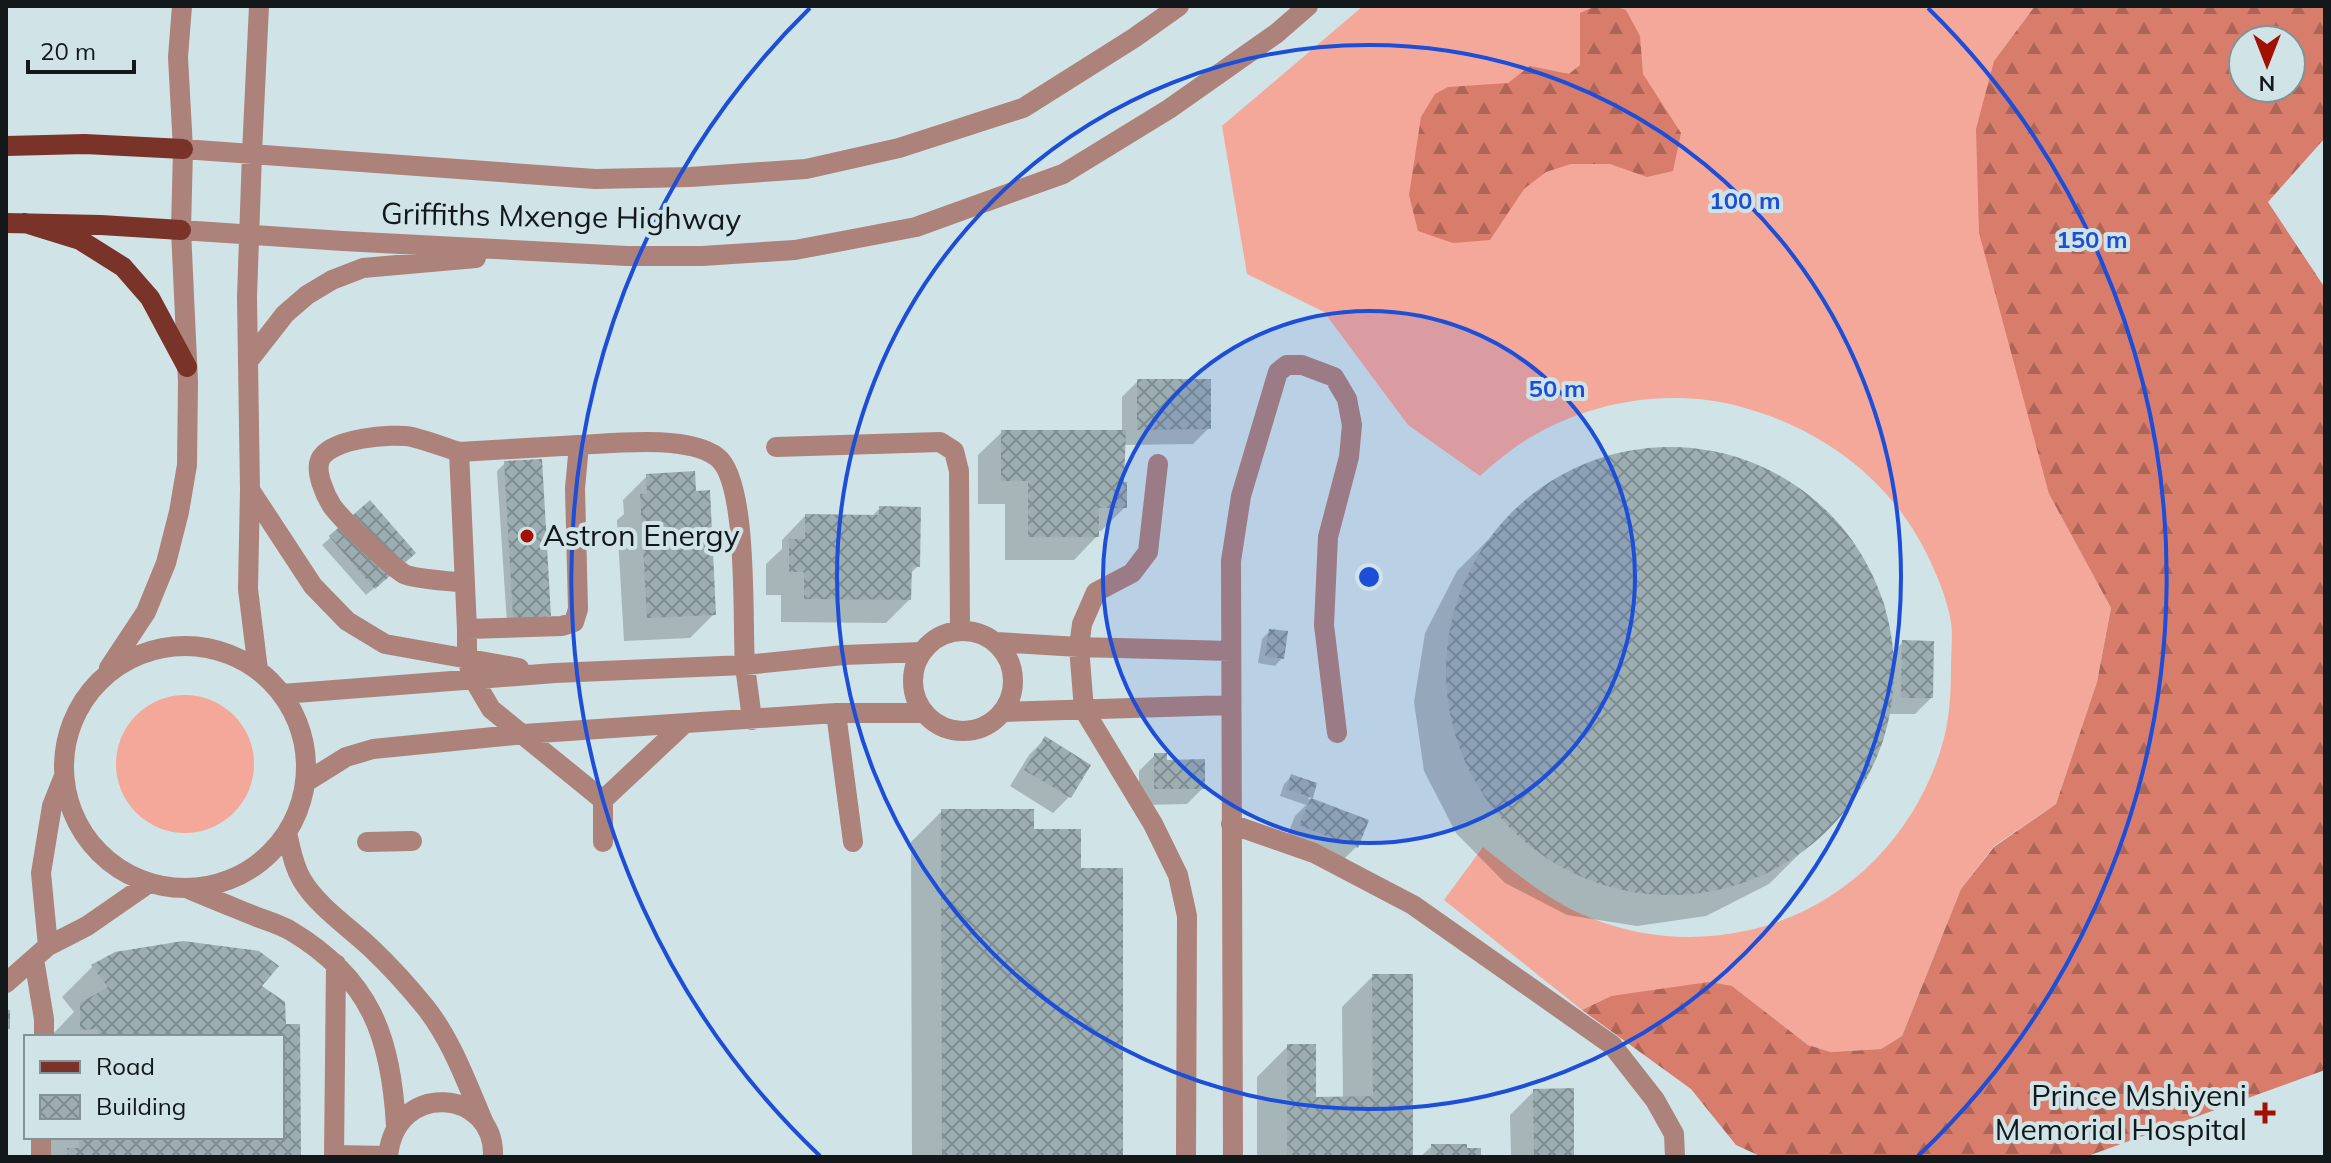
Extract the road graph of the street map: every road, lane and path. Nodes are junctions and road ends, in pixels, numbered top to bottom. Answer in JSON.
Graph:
{"nodes":[{"id":1,"x":182,"y":6,"type":"edge"},
{"id":2,"x":259,"y":6,"type":"edge"},
{"id":3,"x":1179,"y":6,"type":"edge"},
{"id":4,"x":1308,"y":6,"type":"edge"},
{"id":5,"x":6,"y":146,"type":"edge"},
{"id":6,"x":183,"y":149,"type":"junction"},
{"id":7,"x":252,"y":153,"type":"junction"},
{"id":8,"x":15,"y":223,"type":"edge"},
{"id":9,"x":181,"y":230,"type":"junction"},
{"id":10,"x":248,"y":235,"type":"junction"},
{"id":11,"x":548,"y":251,"type":"junction"},
{"id":12,"x":249,"y":360,"type":"junction"},
{"id":13,"x":187,"y":367,"type":"junction"},
{"id":14,"x":579,"y":445,"type":"junction"},
{"id":15,"x":776,"y":447,"type":"dead end"},
{"id":16,"x":459,"y":452,"type":"junction"},
{"id":17,"x":1158,"y":464,"type":"dead end"},
{"id":18,"x":250,"y":490,"type":"junction"},
{"id":19,"x":464,"y":583,"type":"junction"},
{"id":20,"x":467,"y":629,"type":"junction"},
{"id":21,"x":960,"y":631,"type":"junction"},
{"id":22,"x":996,"y":642,"type":"junction"},
{"id":23,"x":1079,"y":647,"type":"junction"},
{"id":24,"x":1231,"y":651,"type":"junction"},
{"id":25,"x":922,"y":652,"type":"junction"},
{"id":26,"x":745,"y":665,"type":"junction"},
{"id":27,"x":258,"y":670,"type":"junction"},
{"id":28,"x":471,"y":670,"type":"junction"},
{"id":29,"x":103,"y":678,"type":"junction"},
{"id":30,"x":282,"y":694,"type":"junction"},
{"id":31,"x":1231,"y":705,"type":"junction"},
{"id":32,"x":1084,"y":710,"type":"junction"},
{"id":33,"x":1003,"y":712,"type":"junction"},
{"id":34,"x":836,"y":713,"type":"junction"},
{"id":35,"x":924,"y":713,"type":"junction"},
{"id":36,"x":752,"y":720,"type":"junction"},
{"id":37,"x":684,"y":724,"type":"junction"},
{"id":38,"x":1337,"y":733,"type":"dead end"},
{"id":39,"x":524,"y":734,"type":"junction"},
{"id":40,"x":64,"y":776,"type":"junction"},
{"id":41,"x":306,"y":782,"type":"junction"},
{"id":42,"x":603,"y":800,"type":"junction"},
{"id":43,"x":1231,"y":824,"type":"junction"},
{"id":44,"x":287,"y":833,"type":"junction"},
{"id":45,"x":412,"y":841,"type":"dead end"},
{"id":46,"x":367,"y":842,"type":"dead end"},
{"id":47,"x":603,"y":842,"type":"dead end"},
{"id":48,"x":853,"y":842,"type":"dead end"},
{"id":49,"x":149,"y":883,"type":"junction"},
{"id":50,"x":186,"y":888,"type":"junction"},
{"id":51,"x":41,"y":953,"type":"junction"},
{"id":52,"x":336,"y":964,"type":"junction"},
{"id":53,"x":6,"y":983,"type":"edge"},
{"id":54,"x":44,"y":1035,"type":"edge"},
{"id":55,"x":484,"y":1123,"type":"junction"},
{"id":56,"x":396,"y":1126,"type":"junction"},
{"id":57,"x":334,"y":1156,"type":"edge"},
{"id":58,"x":388,"y":1157,"type":"edge"},
{"id":59,"x":493,"y":1157,"type":"edge"},
{"id":60,"x":1186,"y":1157,"type":"edge"},
{"id":61,"x":1233,"y":1157,"type":"edge"},
{"id":62,"x":1675,"y":1157,"type":"edge"}],
"edges":[{"from":1,"to":6,"type":"street"},
{"from":2,"to":7,"type":"street"},
{"from":3,"to":7,"type":"street","name":"Griffiths Mxenge Highway"},
{"from":4,"to":11,"type":"street","name":"Griffiths Mxenge Highway"},
{"from":5,"to":6,"type":"main road"},
{"from":6,"to":7,"type":"street","name":"Griffiths Mxenge Highway"},
{"from":6,"to":9,"type":"street"},
{"from":7,"to":10,"type":"street"},
{"from":8,"to":9,"type":"main road"},
{"from":8,"to":13,"type":"main road"},
{"from":9,"to":10,"type":"street","name":"Griffiths Mxenge Highway"},
{"from":9,"to":13,"type":"street"},
{"from":10,"to":11,"type":"street","name":"Griffiths Mxenge Highway"},
{"from":10,"to":12,"type":"street"},
{"from":11,"to":12,"type":"street"},
{"from":12,"to":18,"type":"street"},
{"from":13,"to":29,"type":"street"},
{"from":14,"to":16,"type":"street"},
{"from":14,"to":20,"type":"street"},
{"from":14,"to":26,"type":"street"},
{"from":15,"to":21,"type":"street"},
{"from":16,"to":19,"type":"street"},
{"from":16,"to":19,"type":"street"},
{"from":17,"to":23,"type":"street"},
{"from":18,"to":27,"type":"street"},
{"from":18,"to":28,"type":"street"},
{"from":19,"to":20,"type":"street"},
{"from":20,"to":28,"type":"street"},
{"from":21,"to":22,"type":"street"},
{"from":21,"to":25,"type":"street"},
{"from":22,"to":23,"type":"street"},
{"from":22,"to":33,"type":"street"},
{"from":23,"to":24,"type":"street"},
{"from":23,"to":32,"type":"street"},
{"from":24,"to":31,"type":"street"},
{"from":24,"to":38,"type":"street"},
{"from":25,"to":26,"type":"street"},
{"from":25,"to":35,"type":"street"},
{"from":26,"to":28,"type":"street"},
{"from":26,"to":36,"type":"street"},
{"from":27,"to":29,"type":"street"},
{"from":27,"to":30,"type":"street"},
{"from":28,"to":30,"type":"street"},
{"from":28,"to":39,"type":"street"},
{"from":29,"to":40,"type":"street"},
{"from":30,"to":41,"type":"street"},
{"from":31,"to":32,"type":"street"},
{"from":31,"to":43,"type":"street"},
{"from":32,"to":33,"type":"street"},
{"from":32,"to":60,"type":"street"},
{"from":33,"to":35,"type":"street"},
{"from":34,"to":35,"type":"street"},
{"from":34,"to":36,"type":"street"},
{"from":34,"to":48,"type":"street"},
{"from":36,"to":37,"type":"street"},
{"from":37,"to":39,"type":"street"},
{"from":37,"to":42,"type":"street"},
{"from":39,"to":41,"type":"street"},
{"from":39,"to":42,"type":"street"},
{"from":40,"to":49,"type":"street"},
{"from":40,"to":51,"type":"street"},
{"from":41,"to":44,"type":"street"},
{"from":42,"to":47,"type":"street"},
{"from":43,"to":61,"type":"street"},
{"from":43,"to":62,"type":"street"},
{"from":44,"to":50,"type":"street"},
{"from":44,"to":55,"type":"street"},
{"from":45,"to":46,"type":"street"},
{"from":49,"to":50,"type":"street"},
{"from":49,"to":51,"type":"street"},
{"from":50,"to":52,"type":"street"},
{"from":51,"to":53,"type":"street"},
{"from":51,"to":54,"type":"street"},
{"from":52,"to":56,"type":"street"},
{"from":52,"to":57,"type":"street"},
{"from":55,"to":56,"type":"street"},
{"from":55,"to":59,"type":"street"},
{"from":56,"to":58,"type":"street"},
{"from":57,"to":58,"type":"street"}]}
